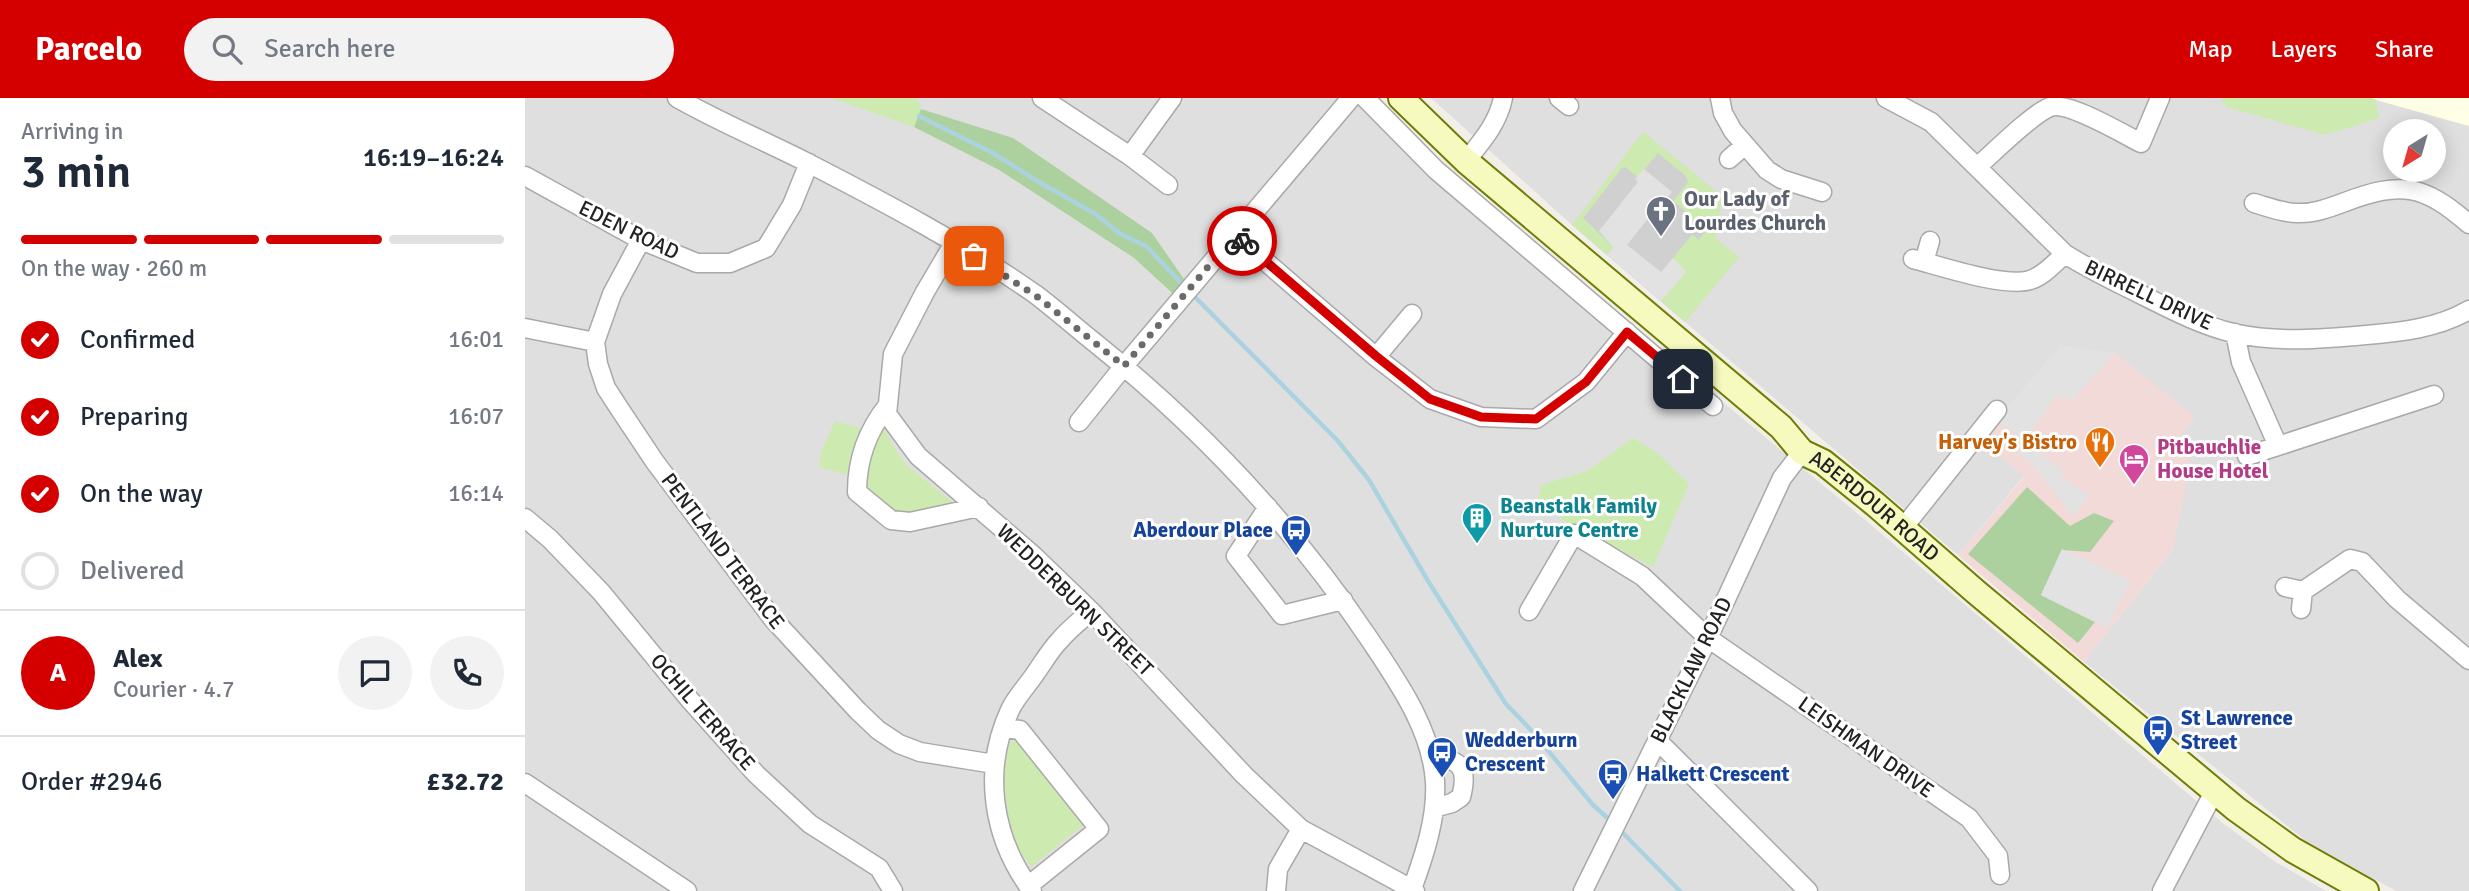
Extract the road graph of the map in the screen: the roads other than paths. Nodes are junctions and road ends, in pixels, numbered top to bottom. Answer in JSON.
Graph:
{"nodes":[{"id":1,"x":677,"y":98,"type":"edge"},
{"id":2,"x":1042,"y":98,"type":"edge"},
{"id":3,"x":1173,"y":98,"type":"edge"},
{"id":4,"x":1351,"y":98,"type":"edge"},
{"id":5,"x":1365,"y":98,"type":"edge"},
{"id":6,"x":1401,"y":98,"type":"edge"},
{"id":7,"x":1503,"y":98,"type":"edge"},
{"id":8,"x":1720,"y":98,"type":"edge"},
{"id":9,"x":1886,"y":98,"type":"edge"},
{"id":10,"x":2160,"y":98,"type":"edge"},
{"id":11,"x":2050,"y":103,"type":"edge"},
{"id":12,"x":1745,"y":145,"type":"junction"},
{"id":13,"x":1130,"y":156,"type":"junction"},
{"id":14,"x":1729,"y":159,"type":"dead end"},
{"id":15,"x":1466,"y":161,"type":"junction"},
{"id":16,"x":809,"y":163,"type":"junction"},
{"id":17,"x":1977,"y":167,"type":"junction"},
{"id":18,"x":525,"y":176,"type":"edge"},
{"id":19,"x":1168,"y":185,"type":"dead end"},
{"id":20,"x":1822,"y":192,"type":"dead end"},
{"id":21,"x":2254,"y":203,"type":"dead end"},
{"id":22,"x":2469,"y":224,"type":"edge"},
{"id":23,"x":1235,"y":235,"type":"junction"},
{"id":24,"x":641,"y":240,"type":"junction"},
{"id":25,"x":1930,"y":241,"type":"dead end"},
{"id":26,"x":954,"y":243,"type":"junction"},
{"id":27,"x":2065,"y":254,"type":"junction"},
{"id":28,"x":1412,"y":314,"type":"dead end"},
{"id":29,"x":2466,"y":318,"type":"edge"},
{"id":30,"x":525,"y":328,"type":"edge"},
{"id":31,"x":1627,"y":332,"type":"junction"},
{"id":32,"x":2235,"y":334,"type":"junction"},
{"id":33,"x":595,"y":342,"type":"junction"},
{"id":34,"x":1376,"y":356,"type":"junction"},
{"id":35,"x":1699,"y":358,"type":"junction"},
{"id":36,"x":1124,"y":366,"type":"junction"},
{"id":37,"x":1683,"y":379,"type":"junction"},
{"id":38,"x":2434,"y":395,"type":"dead end"},
{"id":39,"x":888,"y":405,"type":"junction"},
{"id":40,"x":1713,"y":406,"type":"dead end"},
{"id":41,"x":1997,"y":410,"type":"dead end"},
{"id":42,"x":1079,"y":422,"type":"dead end"},
{"id":43,"x":2278,"y":446,"type":"junction"},
{"id":44,"x":1802,"y":452,"type":"junction"},
{"id":45,"x":2247,"y":456,"type":"dead end"},
{"id":46,"x":1268,"y":507,"type":"junction"},
{"id":47,"x":979,"y":508,"type":"junction"},
{"id":48,"x":525,"y":518,"type":"edge"},
{"id":49,"x":1903,"y":528,"type":"junction"},
{"id":50,"x":2285,"y":587,"type":"dead end"},
{"id":51,"x":1343,"y":600,"type":"junction"},
{"id":52,"x":1091,"y":611,"type":"junction"},
{"id":53,"x":1529,"y":611,"type":"dead end"},
{"id":54,"x":1708,"y":638,"type":"junction"},
{"id":55,"x":2469,"y":660,"type":"edge"},
{"id":56,"x":1003,"y":728,"type":"junction"},
{"id":57,"x":1657,"y":740,"type":"junction"},
{"id":58,"x":1431,"y":758,"type":"junction"},
{"id":59,"x":994,"y":764,"type":"junction"},
{"id":60,"x":525,"y":783,"type":"edge"},
{"id":61,"x":2214,"y":790,"type":"junction"},
{"id":62,"x":1434,"y":808,"type":"junction"},
{"id":63,"x":1301,"y":829,"type":"junction"},
{"id":64,"x":2000,"y":875,"type":"dead end"},
{"id":65,"x":1030,"y":888,"type":"edge"},
{"id":66,"x":1413,"y":890,"type":"edge"},
{"id":67,"x":687,"y":891,"type":"edge"},
{"id":68,"x":893,"y":891,"type":"edge"},
{"id":69,"x":1276,"y":891,"type":"edge"},
{"id":70,"x":1583,"y":891,"type":"edge"},
{"id":71,"x":1808,"y":891,"type":"edge"},
{"id":72,"x":2162,"y":891,"type":"edge"},
{"id":73,"x":2366,"y":891,"type":"edge"}],
"edges":[{"from":1,"to":16,"type":"street"},
{"from":2,"to":13,"type":"street"},
{"from":3,"to":13,"type":"street"},
{"from":4,"to":23,"type":"street"},
{"from":5,"to":31,"type":"street"},
{"from":6,"to":15,"type":"main road","name":"ABERDOUR ROAD"},
{"from":7,"to":15,"type":"street"},
{"from":8,"to":12,"type":"street"},
{"from":9,"to":17,"type":"street","name":"BIRRELL DRIVE"},
{"from":10,"to":11,"type":"street"},
{"from":11,"to":17,"type":"street"},
{"from":12,"to":14,"type":"street"},
{"from":12,"to":20,"type":"street"},
{"from":13,"to":19,"type":"street"},
{"from":15,"to":35,"type":"main road","name":"ABERDOUR ROAD"},
{"from":16,"to":24,"type":"street","name":"EDEN ROAD"},
{"from":16,"to":26,"type":"street"},
{"from":17,"to":27,"type":"street","name":"BIRRELL DRIVE"},
{"from":18,"to":24,"type":"street","name":"EDEN ROAD"},
{"from":21,"to":22,"type":"street"},
{"from":23,"to":34,"type":"street"},
{"from":23,"to":36,"type":"street"},
{"from":24,"to":33,"type":"street"},
{"from":25,"to":27,"type":"street"},
{"from":26,"to":36,"type":"street"},
{"from":26,"to":39,"type":"street"},
{"from":27,"to":32,"type":"street","name":"BIRRELL DRIVE"},
{"from":28,"to":34,"type":"street"},
{"from":29,"to":32,"type":"street","name":"BIRRELL DRIVE"},
{"from":30,"to":33,"type":"street"},
{"from":31,"to":34,"type":"street"},
{"from":31,"to":37,"type":"street"},
{"from":32,"to":43,"type":"street"},
{"from":33,"to":59,"type":"street","name":"PENTLAND TERRACE"},
{"from":35,"to":37,"type":"street"},
{"from":35,"to":44,"type":"main road","name":"ABERDOUR ROAD"},
{"from":36,"to":42,"type":"street"},
{"from":36,"to":46,"type":"street"},
{"from":37,"to":40,"type":"street"},
{"from":38,"to":43,"type":"street"},
{"from":39,"to":47,"type":"street","name":"WEDDERBURN STREET"},
{"from":39,"to":47,"type":"street"},
{"from":41,"to":49,"type":"street"},
{"from":43,"to":45,"type":"street"},
{"from":44,"to":49,"type":"main road","name":"ABERDOUR ROAD"},
{"from":44,"to":54,"type":"street","name":"BLACKLAW ROAD"},
{"from":46,"to":51,"type":"street"},
{"from":46,"to":51,"type":"street"},
{"from":47,"to":52,"type":"street","name":"WEDDERBURN STREET"},
{"from":48,"to":68,"type":"street","name":"OCHIL TERRACE"},
{"from":49,"to":61,"type":"main road","name":"ABERDOUR ROAD"},
{"from":50,"to":55,"type":"street"},
{"from":51,"to":58,"type":"street"},
{"from":52,"to":56,"type":"street"},
{"from":52,"to":63,"type":"street","name":"WEDDERBURN STREET"},
{"from":53,"to":54,"type":"street","name":"LEISHMAN DRIVE"},
{"from":54,"to":57,"type":"street","name":"BLACKLAW ROAD"},
{"from":54,"to":64,"type":"street","name":"LEISHMAN DRIVE"},
{"from":56,"to":59,"type":"street"},
{"from":56,"to":65,"type":"street"},
{"from":57,"to":70,"type":"street","name":"BLACKLAW ROAD"},
{"from":57,"to":71,"type":"street"},
{"from":58,"to":62,"type":"street"},
{"from":58,"to":62,"type":"street"},
{"from":59,"to":65,"type":"street"},
{"from":60,"to":67,"type":"street"},
{"from":61,"to":72,"type":"street"},
{"from":61,"to":73,"type":"main road","name":"ABERDOUR ROAD"},
{"from":62,"to":66,"type":"street"},
{"from":63,"to":66,"type":"street","name":"WEDDERBURN STREET"},
{"from":63,"to":69,"type":"street"}]}
